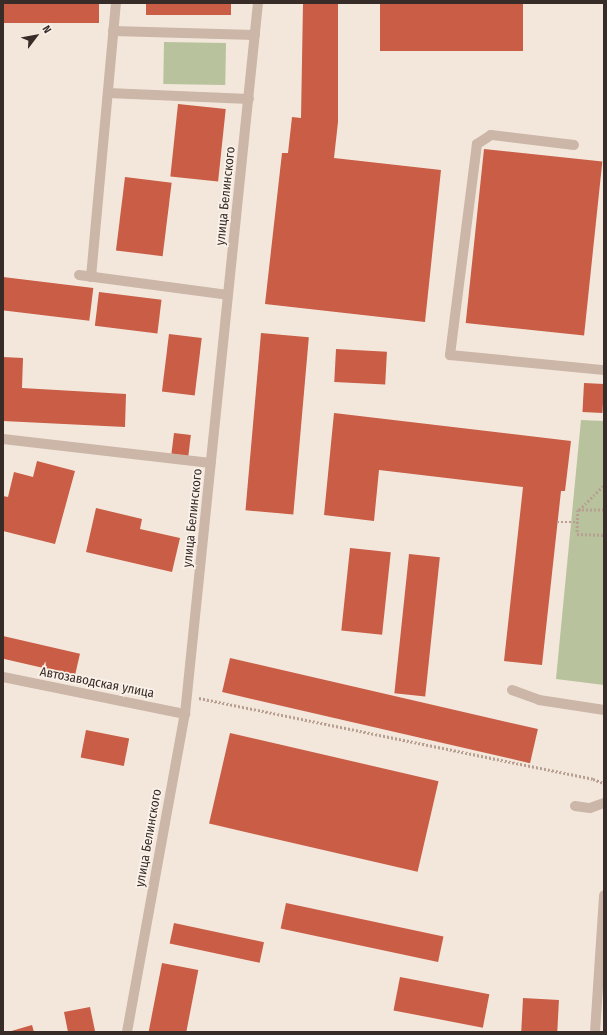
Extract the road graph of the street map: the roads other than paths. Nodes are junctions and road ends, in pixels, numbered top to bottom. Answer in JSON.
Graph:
{"nodes":[{"id":1,"x":116,"y":3,"type":"edge"},
{"id":2,"x":258,"y":3,"type":"edge"},
{"id":3,"x":113,"y":31,"type":"junction"},
{"id":4,"x":255,"y":35,"type":"junction"},
{"id":5,"x":108,"y":93,"type":"junction"},
{"id":6,"x":249,"y":99,"type":"junction"},
{"id":7,"x":574,"y":145,"type":"dead end"},
{"id":8,"x":80,"y":275,"type":"dead end"},
{"id":9,"x":91,"y":277,"type":"junction"},
{"id":10,"x":228,"y":295,"type":"junction"},
{"id":11,"x":604,"y":370,"type":"edge"},
{"id":12,"x":3,"y":439,"type":"edge"},
{"id":13,"x":211,"y":463,"type":"junction"},
{"id":14,"x":3,"y":678,"type":"edge"},
{"id":15,"x":512,"y":690,"type":"dead end"},
{"id":16,"x":604,"y":710,"type":"edge"},
{"id":17,"x":186,"y":714,"type":"junction"},
{"id":18,"x":604,"y":803,"type":"edge"},
{"id":19,"x":575,"y":806,"type":"dead end"},
{"id":20,"x":604,"y":895,"type":"edge"},
{"id":21,"x":127,"y":1032,"type":"edge"},
{"id":22,"x":595,"y":1032,"type":"edge"}],
"edges":[{"from":1,"to":3,"type":"street"},
{"from":2,"to":4,"type":"street","name":"улица Белинского"},
{"from":3,"to":4,"type":"street"},
{"from":3,"to":5,"type":"street"},
{"from":4,"to":6,"type":"street","name":"улица Белинского"},
{"from":5,"to":6,"type":"street"},
{"from":5,"to":9,"type":"street"},
{"from":6,"to":10,"type":"street","name":"улица Белинского"},
{"from":7,"to":11,"type":"street"},
{"from":8,"to":9,"type":"street"},
{"from":9,"to":10,"type":"street"},
{"from":10,"to":13,"type":"street","name":"улица Белинского"},
{"from":12,"to":13,"type":"street"},
{"from":13,"to":17,"type":"street","name":"улица Белинского"},
{"from":14,"to":17,"type":"street","name":"Автозаводская улица"},
{"from":15,"to":16,"type":"street"},
{"from":17,"to":21,"type":"street","name":"улица Белинского"},
{"from":18,"to":19,"type":"street"},
{"from":20,"to":22,"type":"street"}]}
